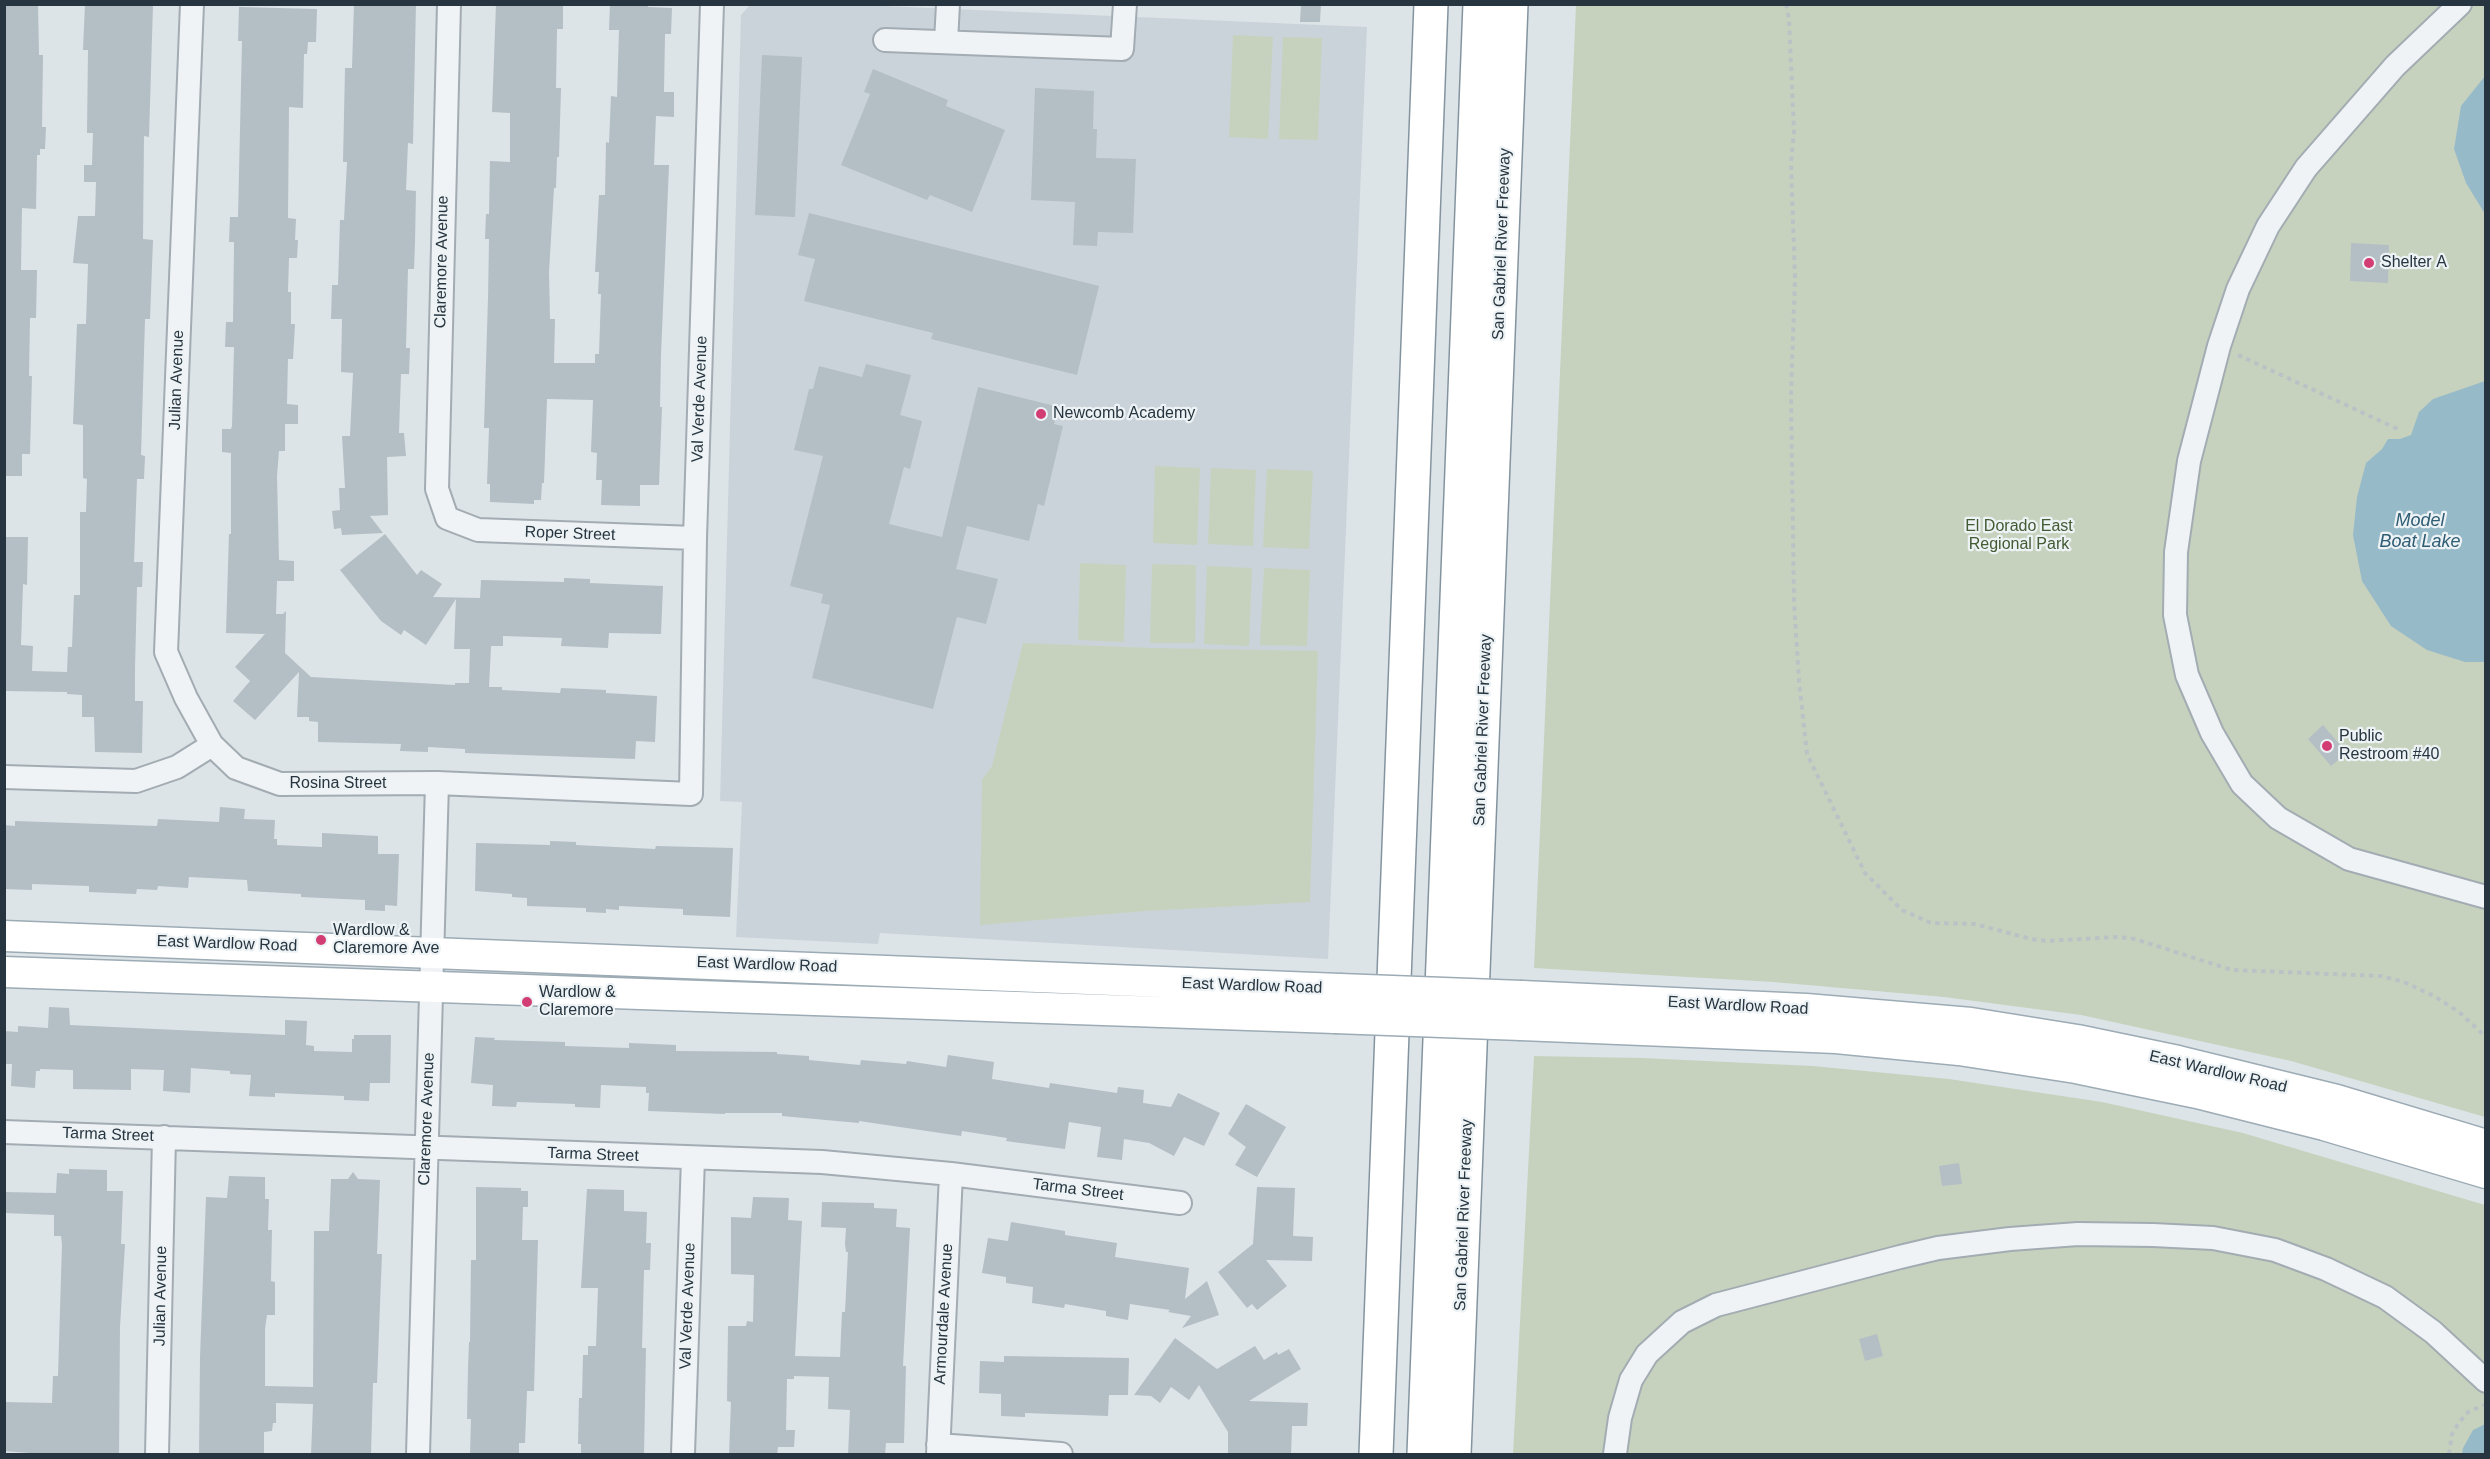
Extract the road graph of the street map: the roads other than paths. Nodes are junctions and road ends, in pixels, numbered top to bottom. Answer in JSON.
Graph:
{"nodes":[{"id":1,"x":192,"y":4,"type":"edge"},
{"id":2,"x":449,"y":4,"type":"edge"},
{"id":3,"x":712,"y":4,"type":"edge"},
{"id":4,"x":948,"y":4,"type":"edge"},
{"id":5,"x":1125,"y":4,"type":"edge"},
{"id":6,"x":1431,"y":4,"type":"edge"},
{"id":7,"x":1480,"y":4,"type":"edge"},
{"id":8,"x":1510,"y":4,"type":"edge"},
{"id":9,"x":2460,"y":4,"type":"edge"},
{"id":10,"x":885,"y":40,"type":"dead end"},
{"id":11,"x":946,"y":42,"type":"junction"},
{"id":12,"x":447,"y":518,"type":"joint"},
{"id":13,"x":695,"y":538,"type":"junction"},
{"id":14,"x":212,"y":746,"type":"junction"},
{"id":15,"x":4,"y":777,"type":"edge"},
{"id":16,"x":437,"y":783,"type":"junction"},
{"id":17,"x":691,"y":794,"type":"joint"},
{"id":18,"x":2486,"y":897,"type":"edge"},
{"id":19,"x":4,"y":936,"type":"edge"},
{"id":20,"x":434,"y":952,"type":"junction"},
{"id":21,"x":4,"y":972,"type":"edge"},
{"id":22,"x":432,"y":987,"type":"junction"},
{"id":23,"x":4,"y":1132,"type":"edge"},
{"id":24,"x":164,"y":1137,"type":"junction"},
{"id":25,"x":2486,"y":1144,"type":"edge"},
{"id":26,"x":426,"y":1149,"type":"junction"},
{"id":27,"x":693,"y":1158,"type":"junction"},
{"id":28,"x":2486,"y":1173,"type":"edge"},
{"id":29,"x":951,"y":1174,"type":"junction"},
{"id":30,"x":1180,"y":1203,"type":"dead end"},
{"id":31,"x":2486,"y":1381,"type":"edge"},
{"id":32,"x":938,"y":1450,"type":"edge"},
{"id":33,"x":157,"y":1455,"type":"edge"},
{"id":34,"x":418,"y":1455,"type":"edge"},
{"id":35,"x":683,"y":1455,"type":"edge"},
{"id":36,"x":1061,"y":1455,"type":"edge"},
{"id":37,"x":1376,"y":1455,"type":"edge"},
{"id":38,"x":1424,"y":1455,"type":"edge"},
{"id":39,"x":1454,"y":1455,"type":"edge"},
{"id":40,"x":1615,"y":1455,"type":"edge"}],
"edges":[{"from":1,"to":14,"type":"street","name":"Julian Avenue"},
{"from":2,"to":12,"type":"street","name":"Claremore Avenue"},
{"from":3,"to":13,"type":"street","name":"Val Verde Avenue"},
{"from":4,"to":11,"type":"street"},
{"from":5,"to":11,"type":"street"},
{"from":6,"to":37,"type":"highway"},
{"from":7,"to":38,"type":"highway"},
{"from":8,"to":39,"type":"highway","name":"San Gabriel River Freeway"},
{"from":9,"to":18,"type":"street"},
{"from":10,"to":11,"type":"street"},
{"from":12,"to":13,"type":"street","name":"Roper Street"},
{"from":13,"to":17,"type":"street","name":"Val Verde Avenue"},
{"from":14,"to":15,"type":"street"},
{"from":14,"to":16,"type":"street","name":"Rosina Street"},
{"from":16,"to":17,"type":"street","name":"Rosina Street"},
{"from":16,"to":20,"type":"street","name":"Claremore Avenue"},
{"from":19,"to":20,"type":"main road","name":"East Wardlow Road"},
{"from":20,"to":22,"type":"street","name":"Claremore Avenue"},
{"from":20,"to":25,"type":"main road","name":"East Wardlow Road","bridge":true},
{"from":21,"to":22,"type":"main road","name":"East Wardlow Road"},
{"from":22,"to":26,"type":"street","name":"Claremore Avenue"},
{"from":22,"to":28,"type":"main road","name":"East Wardlow Road","bridge":true},
{"from":23,"to":24,"type":"street","name":"Tarma Street"},
{"from":24,"to":26,"type":"street","name":"Tarma Street"},
{"from":24,"to":33,"type":"street","name":"Julian Avenue"},
{"from":26,"to":27,"type":"street","name":"Tarma Street"},
{"from":26,"to":34,"type":"street","name":"Claremore Avenue"},
{"from":27,"to":29,"type":"street","name":"Tarma Street"},
{"from":27,"to":35,"type":"street","name":"Val Verde Avenue"},
{"from":29,"to":30,"type":"street","name":"Tarma Street"},
{"from":29,"to":32,"type":"street","name":"Armourdale Avenue"},
{"from":31,"to":40,"type":"street"},
{"from":32,"to":36,"type":"street"}]}
